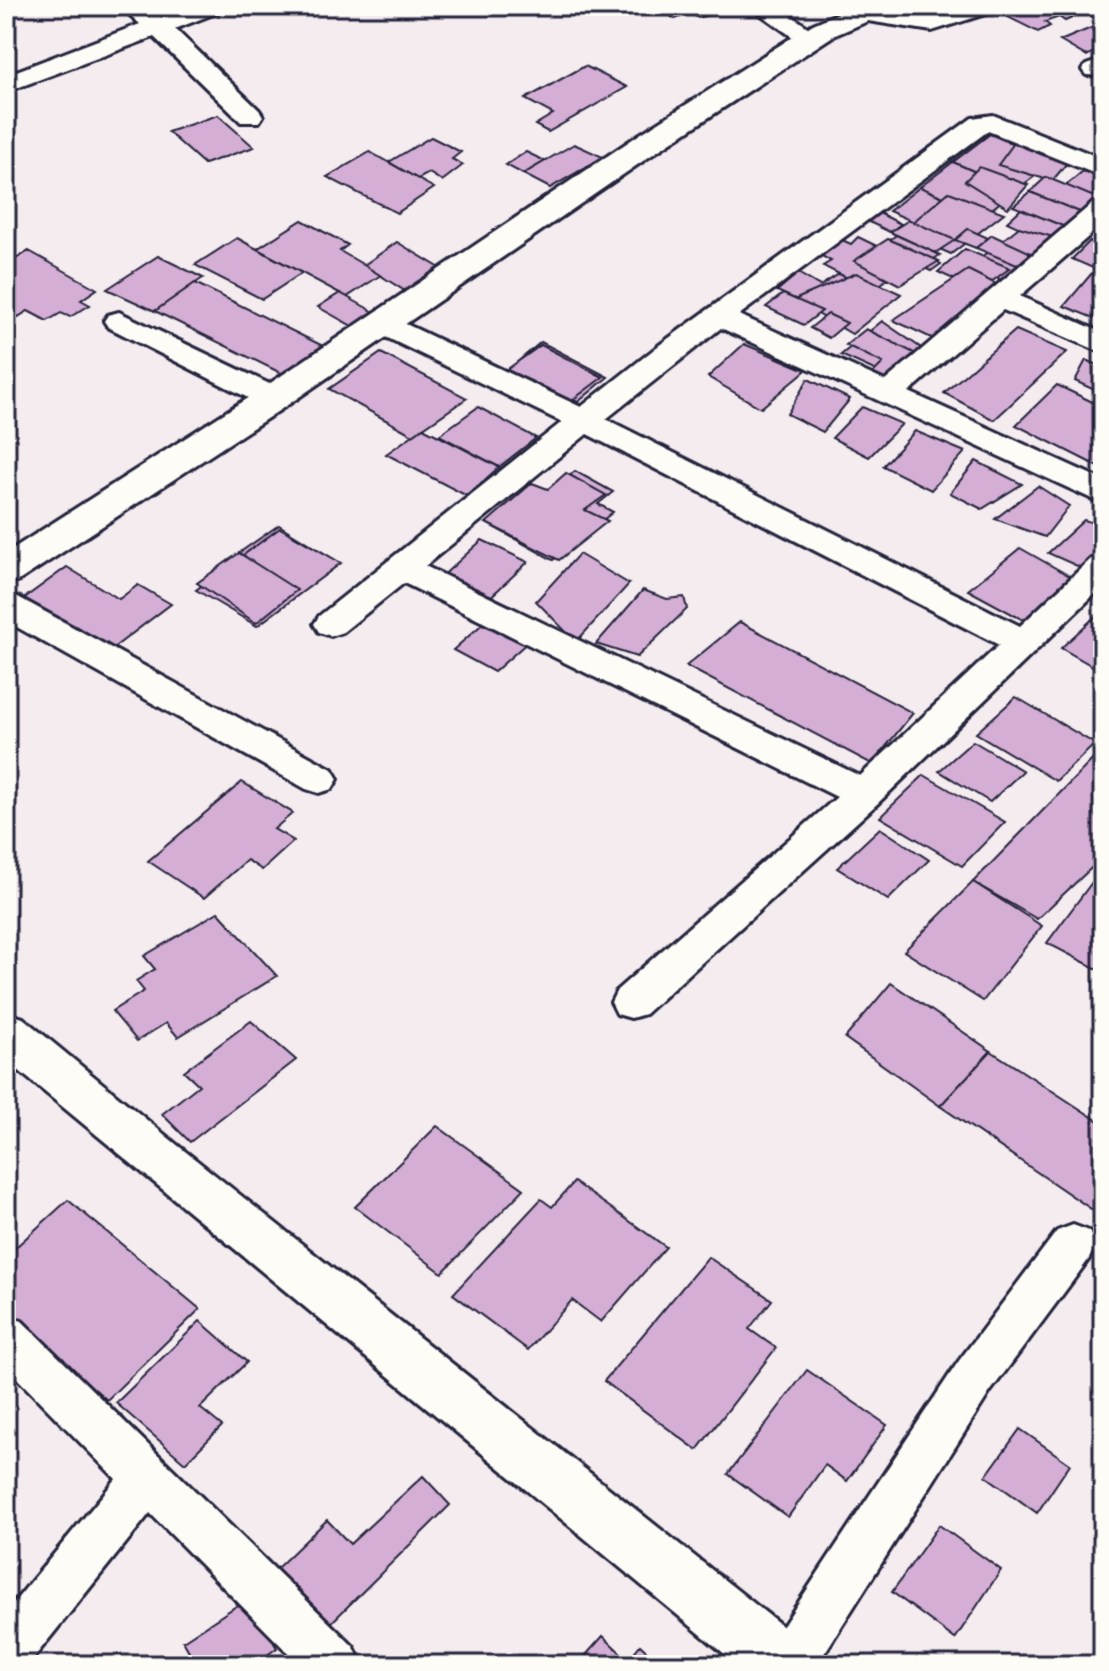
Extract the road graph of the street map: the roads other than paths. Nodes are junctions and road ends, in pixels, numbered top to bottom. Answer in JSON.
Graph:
{"nodes":[{"id":1,"x":132,"y":6,"type":"edge"},
{"id":2,"x":212,"y":6,"type":"edge"},
{"id":3,"x":761,"y":6,"type":"edge"},
{"id":4,"x":982,"y":6,"type":"edge"},
{"id":5,"x":876,"y":9,"type":"edge"},
{"id":6,"x":158,"y":26,"type":"junction"},
{"id":7,"x":810,"y":38,"type":"junction"},
{"id":8,"x":6,"y":84,"type":"edge"},
{"id":9,"x":250,"y":116,"type":"dead end"},
{"id":10,"x":1103,"y":169,"type":"edge"},
{"id":11,"x":1099,"y":218,"type":"edge"},
{"id":12,"x":1000,"y":298,"type":"junction"},
{"id":13,"x":718,"y":316,"type":"junction"},
{"id":14,"x":119,"y":321,"type":"dead end"},
{"id":15,"x":380,"y":323,"type":"junction"},
{"id":16,"x":1103,"y":344,"type":"edge"},
{"id":17,"x":887,"y":395,"type":"junction"},
{"id":18,"x":273,"y":398,"type":"junction"},
{"id":19,"x":584,"y":420,"type":"junction"},
{"id":20,"x":1103,"y":493,"type":"edge"},
{"id":21,"x":400,"y":567,"type":"junction"},
{"id":22,"x":1103,"y":567,"type":"edge"},
{"id":23,"x":6,"y":571,"type":"edge"},
{"id":24,"x":6,"y":605,"type":"edge"},
{"id":25,"x":331,"y":624,"type":"dead end"},
{"id":26,"x":1025,"y":643,"type":"junction"},
{"id":27,"x":319,"y":779,"type":"dead end"},
{"id":28,"x":864,"y":794,"type":"junction"},
{"id":29,"x":631,"y":1002,"type":"dead end"},
{"id":30,"x":10,"y":1043,"type":"edge"},
{"id":31,"x":1073,"y":1245,"type":"dead end"},
{"id":32,"x":6,"y":1336,"type":"edge"},
{"id":33,"x":148,"y":1477,"type":"junction"},
{"id":34,"x":6,"y":1652,"type":"edge"},
{"id":35,"x":336,"y":1665,"type":"edge"},
{"id":36,"x":786,"y":1665,"type":"edge"}],
"edges":[{"from":1,"to":6,"type":"street"},
{"from":2,"to":6,"type":"street"},
{"from":3,"to":7,"type":"street"},
{"from":4,"to":5,"type":"street"},
{"from":5,"to":7,"type":"street"},
{"from":6,"to":8,"type":"street"},
{"from":6,"to":9,"type":"street"},
{"from":7,"to":15,"type":"street"},
{"from":10,"to":13,"type":"street"},
{"from":11,"to":12,"type":"street"},
{"from":12,"to":16,"type":"street"},
{"from":12,"to":17,"type":"street"},
{"from":13,"to":17,"type":"street"},
{"from":13,"to":19,"type":"street"},
{"from":14,"to":18,"type":"street"},
{"from":15,"to":18,"type":"street"},
{"from":15,"to":19,"type":"street"},
{"from":17,"to":20,"type":"street"},
{"from":18,"to":23,"type":"street"},
{"from":19,"to":21,"type":"street"},
{"from":19,"to":26,"type":"street"},
{"from":21,"to":25,"type":"street"},
{"from":21,"to":28,"type":"street"},
{"from":22,"to":26,"type":"street"},
{"from":24,"to":27,"type":"street"},
{"from":26,"to":28,"type":"street"},
{"from":28,"to":29,"type":"street"},
{"from":30,"to":36,"type":"street"},
{"from":31,"to":36,"type":"street"},
{"from":32,"to":33,"type":"street"},
{"from":33,"to":34,"type":"street"},
{"from":33,"to":35,"type":"street"}]}
